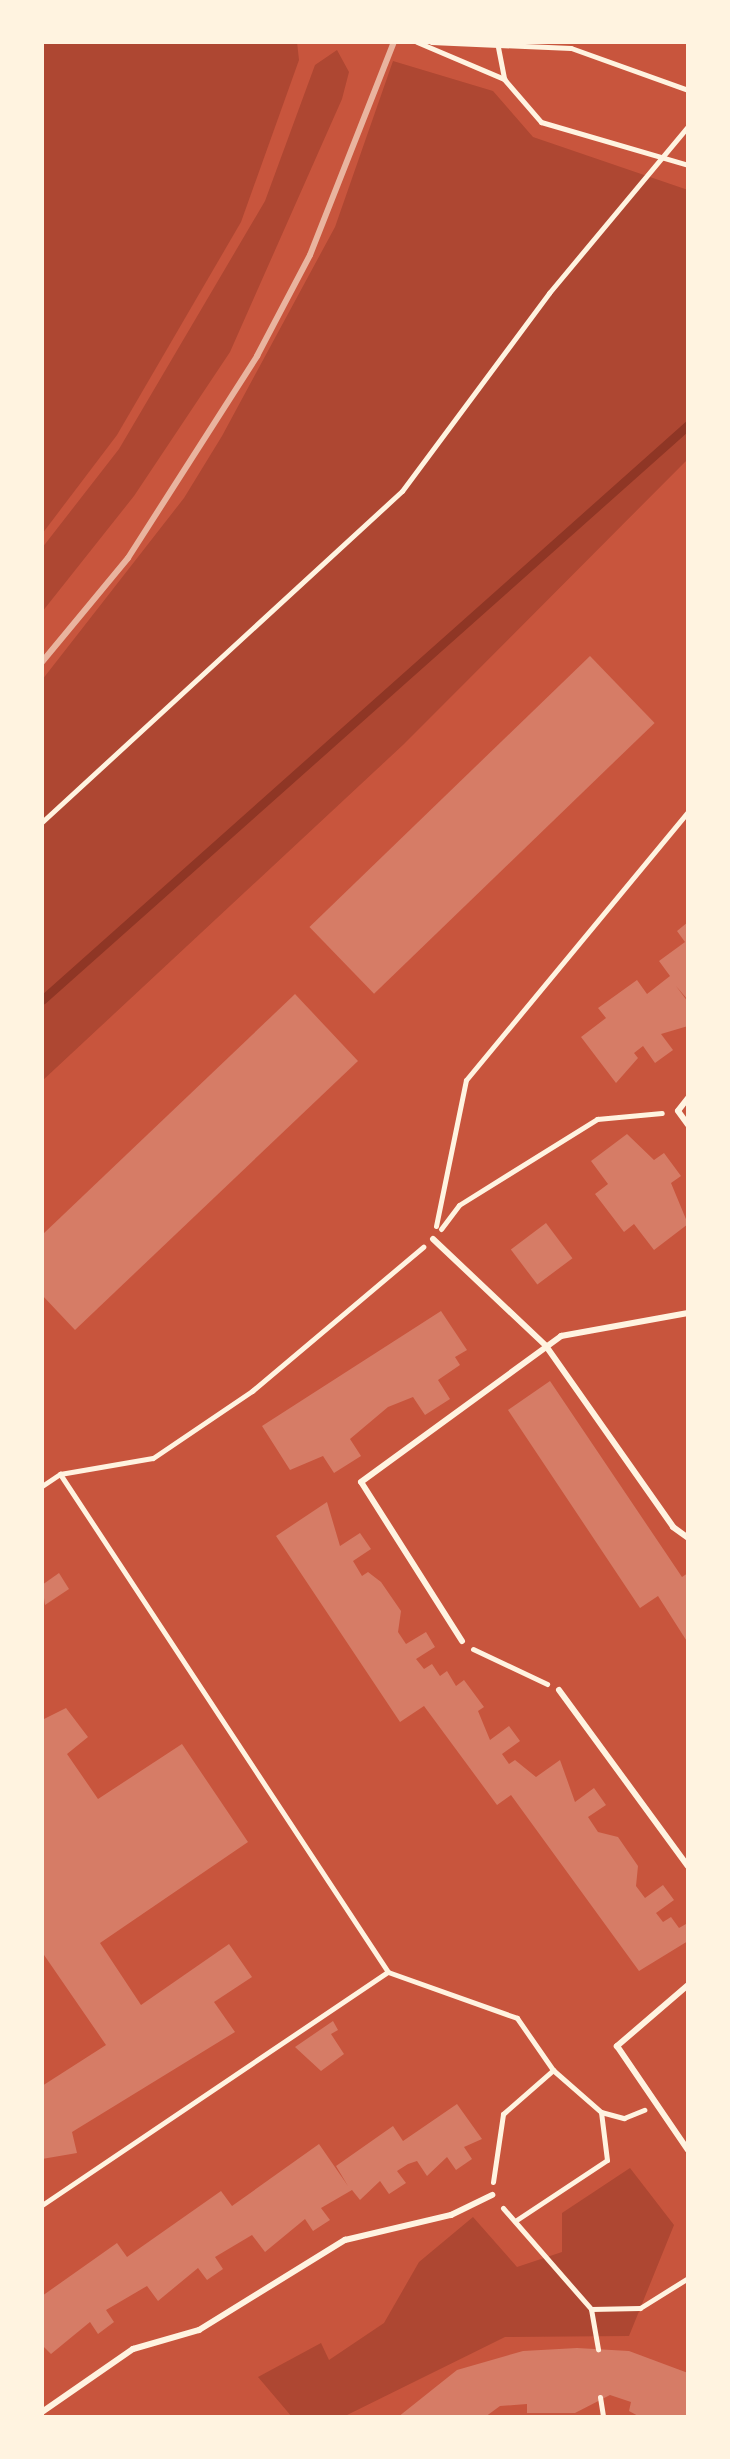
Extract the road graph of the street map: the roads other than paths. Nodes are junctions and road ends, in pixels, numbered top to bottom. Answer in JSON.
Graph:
{"nodes":[{"id":1,"x":688,"y":1098,"type":"edge"},
{"id":2,"x":688,"y":1125,"type":"edge"},
{"id":3,"x":433,"y":1239,"type":"road end"},
{"id":4,"x":688,"y":1313,"type":"edge"},
{"id":5,"x":546,"y":1346,"type":"junction"},
{"id":6,"x":688,"y":1538,"type":"edge"},
{"id":7,"x":465,"y":1644,"type":"road end"},
{"id":8,"x":559,"y":1690,"type":"road end"},
{"id":9,"x":688,"y":1866,"type":"edge"},
{"id":10,"x":688,"y":1985,"type":"edge"},
{"id":11,"x":688,"y":2150,"type":"edge"},
{"id":12,"x":492,"y":2195,"type":"road end"},
{"id":13,"x":42,"y":2412,"type":"edge"}],
"edges":[{"from":1,"to":2,"type":"lane"},
{"from":3,"to":5,"type":"lane"},
{"from":4,"to":5,"type":"lane"},
{"from":5,"to":6,"type":"lane"},
{"from":5,"to":7,"type":"lane"},
{"from":8,"to":9,"type":"lane"},
{"from":10,"to":11,"type":"lane"},
{"from":12,"to":13,"type":"lane"}]}
